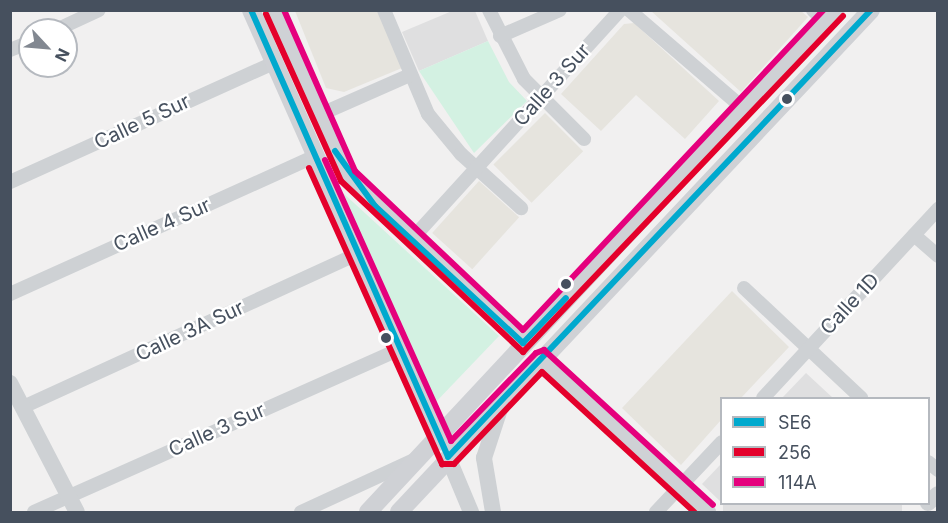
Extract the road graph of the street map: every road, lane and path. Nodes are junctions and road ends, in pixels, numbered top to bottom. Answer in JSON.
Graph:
{"nodes":[{"id":1,"x":99,"y":10,"type":"edge"},
{"id":2,"x":251,"y":10,"type":"edge"},
{"id":3,"x":274,"y":10,"type":"edge"},
{"id":4,"x":384,"y":10,"type":"edge"},
{"id":5,"x":489,"y":10,"type":"edge"},
{"id":6,"x":560,"y":10,"type":"edge"},
{"id":7,"x":620,"y":10,"type":"edge"},
{"id":8,"x":629,"y":10,"type":"edge"},
{"id":9,"x":871,"y":10,"type":"edge"},
{"id":10,"x":825,"y":14,"type":"edge"},
{"id":11,"x":78,"y":20,"type":"edge"},
{"id":12,"x":500,"y":36,"type":"junction"},
{"id":13,"x":273,"y":63,"type":"junction"},
{"id":14,"x":410,"y":75,"type":"junction"},
{"id":15,"x":541,"y":98,"type":"junction"},
{"id":16,"x":744,"y":109,"type":"junction"},
{"id":17,"x":319,"y":115,"type":"junction"},
{"id":18,"x":584,"y":139,"type":"dead end"},
{"id":19,"x":314,"y":157,"type":"junction"},
{"id":20,"x":477,"y":167,"type":"junction"},
{"id":21,"x":10,"y":182,"type":"edge"},
{"id":22,"x":521,"y":208,"type":"dead end"},
{"id":23,"x":938,"y":209,"type":"edge"},
{"id":24,"x":914,"y":235,"type":"junction"},
{"id":25,"x":411,"y":240,"type":"junction"},
{"id":26,"x":357,"y":254,"type":"junction"},
{"id":27,"x":938,"y":256,"type":"edge"},
{"id":28,"x":744,"y":288,"type":"dead end"},
{"id":29,"x":10,"y":294,"type":"edge"},
{"id":30,"x":523,"y":343,"type":"junction"},
{"id":31,"x":399,"y":349,"type":"junction"},
{"id":32,"x":809,"y":349,"type":"junction"},
{"id":33,"x":542,"y":359,"type":"junction"},
{"id":34,"x":10,"y":383,"type":"edge"},
{"id":35,"x":765,"y":397,"type":"edge"},
{"id":36,"x":859,"y":397,"type":"edge"},
{"id":37,"x":505,"y":398,"type":"junction"},
{"id":38,"x":23,"y":407,"type":"junction"},
{"id":39,"x":438,"y":434,"type":"junction"},
{"id":40,"x":720,"y":444,"type":"edge"},
{"id":41,"x":448,"y":457,"type":"junction"},
{"id":42,"x":414,"y":460,"type":"junction"},
{"id":43,"x":680,"y":487,"type":"junction"},
{"id":44,"x":68,"y":497,"type":"junction"},
{"id":45,"x":34,"y":513,"type":"edge"},
{"id":46,"x":76,"y":513,"type":"edge"},
{"id":47,"x":301,"y":513,"type":"edge"},
{"id":48,"x":368,"y":513,"type":"edge"},
{"id":49,"x":399,"y":513,"type":"edge"},
{"id":50,"x":471,"y":513,"type":"edge"},
{"id":51,"x":493,"y":513,"type":"edge"},
{"id":52,"x":656,"y":513,"type":"edge"},
{"id":53,"x":707,"y":513,"type":"edge"}],
"edges":[{"from":1,"to":11,"type":"street"},
{"from":2,"to":13,"type":"main road"},
{"from":3,"to":17,"type":"main road"},
{"from":4,"to":14,"type":"street"},
{"from":5,"to":12,"type":"street"},
{"from":6,"to":12,"type":"street"},
{"from":7,"to":15,"type":"street","name":"Calle 3 Sur"},
{"from":8,"to":16,"type":"street"},
{"from":9,"to":33,"type":"main road"},
{"from":10,"to":16,"type":"main road"},
{"from":12,"to":15,"type":"street"},
{"from":13,"to":19,"type":"main road"},
{"from":13,"to":21,"type":"street","name":"Calle 5 Sur"},
{"from":14,"to":17,"type":"street"},
{"from":14,"to":20,"type":"street"},
{"from":15,"to":18,"type":"street"},
{"from":15,"to":20,"type":"street","name":"Calle 3 Sur"},
{"from":16,"to":30,"type":"main road"},
{"from":17,"to":25,"type":"main road"},
{"from":19,"to":26,"type":"main road"},
{"from":19,"to":29,"type":"street","name":"Calle 4 Sur"},
{"from":20,"to":22,"type":"street"},
{"from":20,"to":25,"type":"street","name":"Calle 3 Sur"},
{"from":23,"to":24,"type":"street","name":"Calle 1D"},
{"from":24,"to":27,"type":"street"},
{"from":24,"to":32,"type":"street","name":"Calle 1D"},
{"from":25,"to":30,"type":"main road"},
{"from":26,"to":31,"type":"main road"},
{"from":26,"to":38,"type":"street","name":"Calle 3A Sur"},
{"from":28,"to":32,"type":"street"},
{"from":30,"to":39,"type":"main road"},
{"from":31,"to":39,"type":"main road"},
{"from":31,"to":44,"type":"street","name":"Calle 3 Sur"},
{"from":32,"to":35,"type":"street","name":"Calle 1D"},
{"from":32,"to":36,"type":"street"},
{"from":33,"to":37,"type":"main road"},
{"from":33,"to":43,"type":"main road"},
{"from":34,"to":38,"type":"street"},
{"from":37,"to":41,"type":"main road"},
{"from":37,"to":51,"type":"street"},
{"from":38,"to":44,"type":"street"},
{"from":39,"to":41,"type":"main road"},
{"from":39,"to":42,"type":"main road"},
{"from":40,"to":43,"type":"street"},
{"from":41,"to":49,"type":"main road"},
{"from":41,"to":50,"type":"street"},
{"from":42,"to":47,"type":"street"},
{"from":42,"to":48,"type":"main road"},
{"from":43,"to":52,"type":"street"},
{"from":43,"to":53,"type":"main road"},
{"from":44,"to":45,"type":"street","name":"Calle 3 Sur"},
{"from":44,"to":46,"type":"street"}]}
